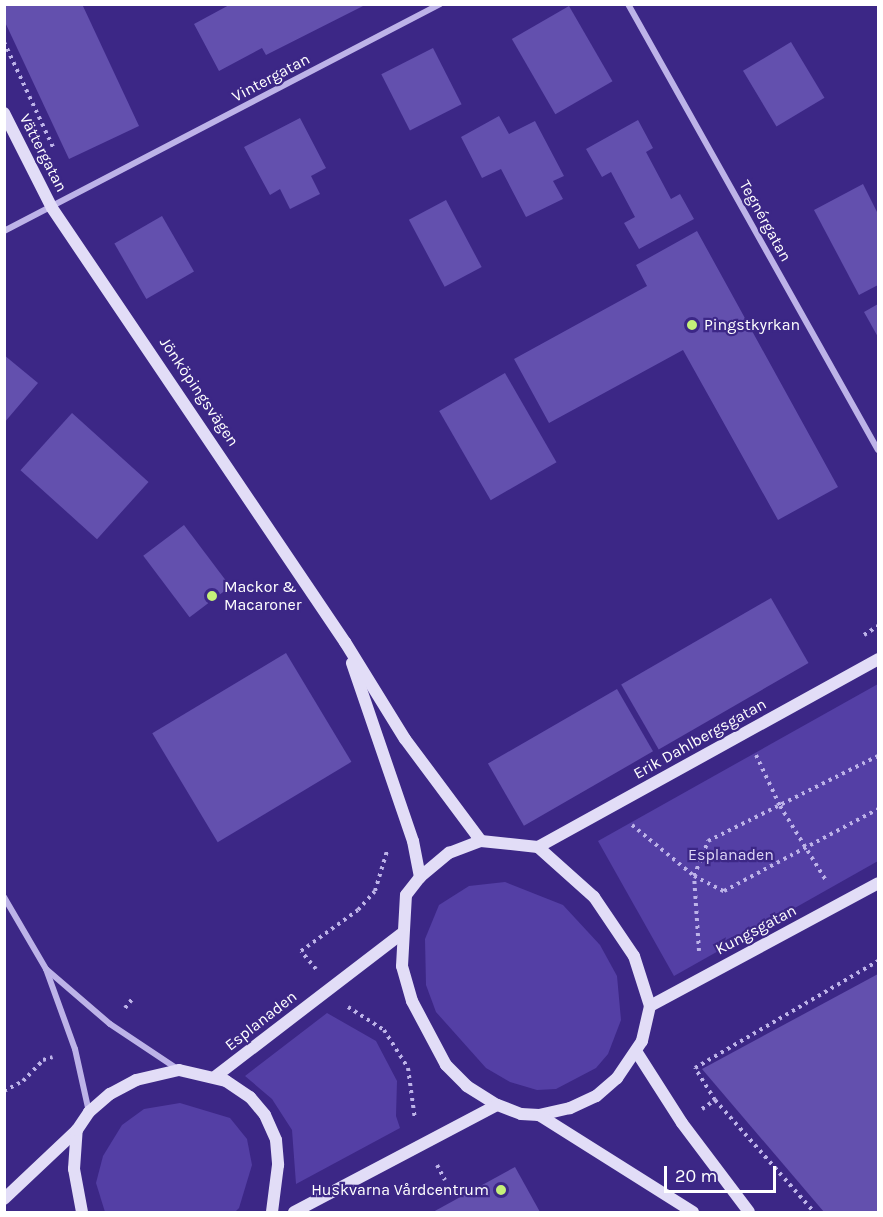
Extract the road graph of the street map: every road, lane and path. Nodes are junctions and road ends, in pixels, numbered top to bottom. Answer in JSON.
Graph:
{"nodes":[{"id":1,"x":440,"y":4,"type":"edge"},
{"id":2,"x":628,"y":4,"type":"edge"},
{"id":3,"x":4,"y":42,"type":"edge"},
{"id":4,"x":4,"y":113,"type":"edge"},
{"id":5,"x":56,"y":154,"type":"dead end"},
{"id":6,"x":52,"y":208,"type":"junction"},
{"id":7,"x":4,"y":231,"type":"edge"},
{"id":8,"x":879,"y":450,"type":"edge"},
{"id":9,"x":879,"y":626,"type":"edge"},
{"id":10,"x":858,"y":638,"type":"dead end"},
{"id":11,"x":345,"y":642,"type":"junction"},
{"id":12,"x":879,"y":659,"type":"edge"},
{"id":13,"x":746,"y":732,"type":"junction"},
{"id":14,"x":879,"y":756,"type":"edge"},
{"id":15,"x":780,"y":806,"type":"junction"},
{"id":16,"x":610,"y":807,"type":"junction"},
{"id":17,"x":879,"y":809,"type":"edge"},
{"id":18,"x":481,"y":841,"type":"junction"},
{"id":19,"x":388,"y":842,"type":"dead end"},
{"id":20,"x":538,"y":847,"type":"junction"},
{"id":21,"x":807,"y":849,"type":"junction"},
{"id":22,"x":694,"y":876,"type":"junction"},
{"id":23,"x":420,"y":877,"type":"junction"},
{"id":24,"x":879,"y":883,"type":"edge"},
{"id":25,"x":4,"y":897,"type":"edge"},
{"id":26,"x":840,"y":904,"type":"junction"},
{"id":27,"x":401,"y":934,"type":"junction"},
{"id":28,"x":301,"y":951,"type":"dead end"},
{"id":29,"x":879,"y":961,"type":"edge"},
{"id":30,"x":46,"y":969,"type":"junction"},
{"id":31,"x":700,"y":979,"type":"junction"},
{"id":32,"x":332,"y":987,"type":"junction"},
{"id":33,"x":650,"y":1006,"type":"junction"},
{"id":34,"x":636,"y":1051,"type":"junction"},
{"id":35,"x":43,"y":1060,"type":"dead end"},
{"id":36,"x":179,"y":1070,"type":"junction"},
{"id":37,"x":216,"y":1076,"type":"junction"},
{"id":38,"x":4,"y":1091,"type":"edge"},
{"id":39,"x":715,"y":1100,"type":"junction"},
{"id":40,"x":497,"y":1105,"type":"junction"},
{"id":41,"x":89,"y":1112,"type":"junction"},
{"id":42,"x":539,"y":1115,"type":"junction"},
{"id":43,"x":682,"y":1124,"type":"junction"},
{"id":44,"x":77,"y":1130,"type":"junction"},
{"id":45,"x":425,"y":1143,"type":"junction"},
{"id":46,"x":445,"y":1180,"type":"dead end"},
{"id":47,"x":4,"y":1199,"type":"edge"},
{"id":48,"x":82,"y":1212,"type":"edge"},
{"id":49,"x":272,"y":1212,"type":"edge"},
{"id":50,"x":294,"y":1212,"type":"edge"},
{"id":51,"x":693,"y":1212,"type":"edge"},
{"id":52,"x":750,"y":1212,"type":"edge"},
{"id":53,"x":814,"y":1212,"type":"edge"}],
"edges":[{"from":1,"to":6,"type":"street","name":"Vintergatan"},
{"from":2,"to":8,"type":"street","name":"Tegnérgatan"},
{"from":3,"to":5,"type":"path"},
{"from":4,"to":6,"type":"street","name":"Vättergatan"},
{"from":6,"to":7,"type":"street"},
{"from":6,"to":11,"type":"street","name":"Jönköpingsvägen"},
{"from":9,"to":10,"type":"path"},
{"from":11,"to":18,"type":"street","name":"Jönköpingsvägen"},
{"from":11,"to":23,"type":"street","name":"Jönköpingsvägen"},
{"from":12,"to":13,"type":"street","name":"Erik Dahlbergsgatan"},
{"from":13,"to":15,"type":"path"},
{"from":13,"to":16,"type":"street","name":"Erik Dahlbergsgatan"},
{"from":14,"to":15,"type":"path"},
{"from":15,"to":21,"type":"path"},
{"from":15,"to":22,"type":"path"},
{"from":16,"to":20,"type":"street","name":"Erik Dahlbergsgatan"},
{"from":16,"to":22,"type":"path"},
{"from":17,"to":21,"type":"path"},
{"from":18,"to":20,"type":"street"},
{"from":18,"to":23,"type":"street"},
{"from":19,"to":28,"type":"path"},
{"from":20,"to":33,"type":"street"},
{"from":21,"to":22,"type":"path"},
{"from":21,"to":26,"type":"path"},
{"from":22,"to":31,"type":"path"},
{"from":23,"to":27,"type":"street"},
{"from":24,"to":26,"type":"street","name":"Kungsgatan"},
{"from":25,"to":30,"type":"street"},
{"from":26,"to":31,"type":"street","name":"Kungsgatan"},
{"from":27,"to":32,"type":"street","name":"Esplanaden"},
{"from":27,"to":40,"type":"street"},
{"from":29,"to":39,"type":"path"},
{"from":30,"to":36,"type":"street"},
{"from":30,"to":41,"type":"street"},
{"from":31,"to":33,"type":"street","name":"Kungsgatan"},
{"from":32,"to":37,"type":"street","name":"Esplanaden"},
{"from":32,"to":45,"type":"path"},
{"from":33,"to":34,"type":"street"},
{"from":34,"to":42,"type":"street"},
{"from":34,"to":43,"type":"street"},
{"from":35,"to":38,"type":"path"},
{"from":36,"to":37,"type":"street"},
{"from":36,"to":41,"type":"street"},
{"from":37,"to":49,"type":"street"},
{"from":39,"to":43,"type":"path"},
{"from":39,"to":53,"type":"path"},
{"from":40,"to":42,"type":"street"},
{"from":40,"to":45,"type":"street"},
{"from":41,"to":44,"type":"street"},
{"from":42,"to":51,"type":"street"},
{"from":43,"to":52,"type":"street"},
{"from":44,"to":47,"type":"street"},
{"from":44,"to":48,"type":"street"},
{"from":45,"to":46,"type":"path"},
{"from":45,"to":50,"type":"street"}]}
